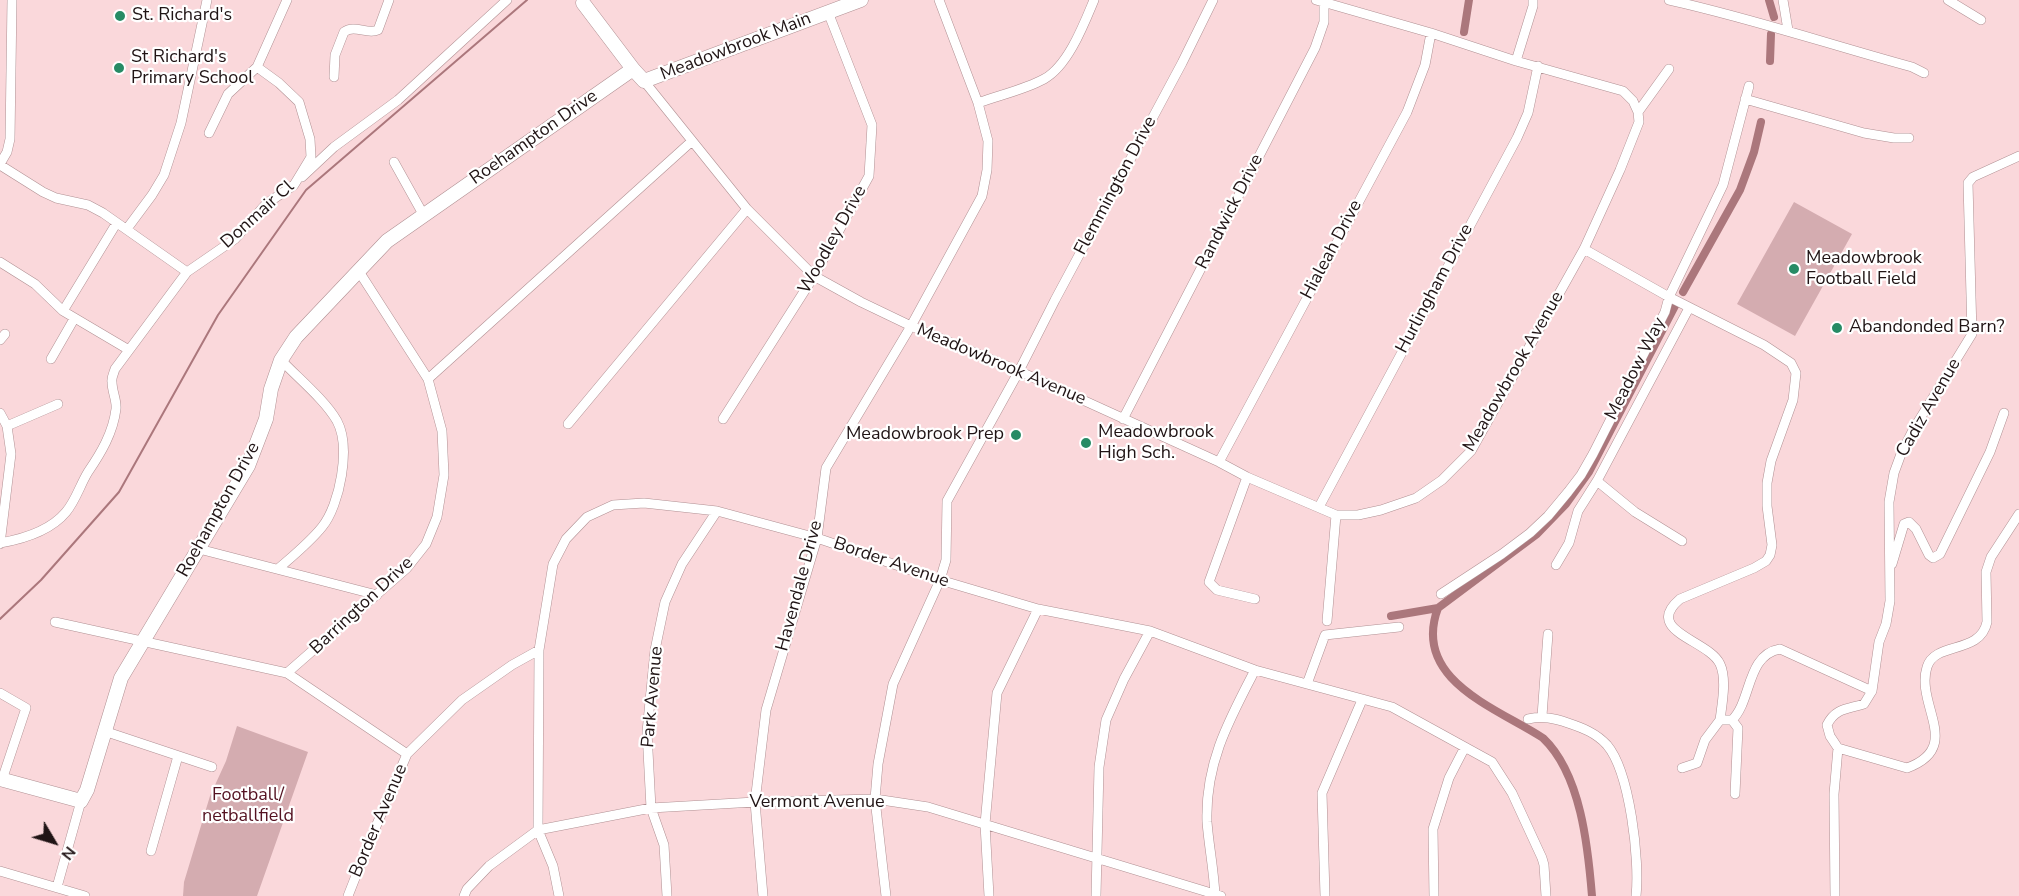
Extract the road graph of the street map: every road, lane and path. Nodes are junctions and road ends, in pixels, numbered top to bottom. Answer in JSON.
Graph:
{"nodes":[{"id":1,"x":12,"y":0,"type":"edge"},
{"id":2,"x":207,"y":0,"type":"edge"},
{"id":3,"x":287,"y":0,"type":"edge"},
{"id":4,"x":388,"y":0,"type":"edge"},
{"id":5,"x":507,"y":0,"type":"edge"},
{"id":6,"x":861,"y":0,"type":"edge"},
{"id":7,"x":939,"y":0,"type":"edge"},
{"id":8,"x":1094,"y":0,"type":"edge"},
{"id":9,"x":1213,"y":0,"type":"edge"},
{"id":10,"x":1533,"y":0,"type":"edge"},
{"id":11,"x":1669,"y":0,"type":"edge"},
{"id":12,"x":1722,"y":0,"type":"edge"},
{"id":13,"x":1783,"y":0,"type":"edge"},
{"id":14,"x":1948,"y":0,"type":"edge"},
{"id":15,"x":586,"y":1,"type":"edge"},
{"id":16,"x":1320,"y":1,"type":"edge"},
{"id":17,"x":828,"y":12,"type":"junction"},
{"id":18,"x":1723,"y":12,"type":"junction"},
{"id":19,"x":1981,"y":20,"type":"dead end"},
{"id":20,"x":1788,"y":30,"type":"junction"},
{"id":21,"x":1431,"y":33,"type":"junction"},
{"id":22,"x":1516,"y":61,"type":"junction"},
{"id":23,"x":1538,"y":66,"type":"junction"},
{"id":24,"x":257,"y":67,"type":"junction"},
{"id":25,"x":633,"y":69,"type":"junction"},
{"id":26,"x":1670,"y":69,"type":"dead end"},
{"id":27,"x":1924,"y":73,"type":"dead end"},
{"id":28,"x":334,"y":77,"type":"dead end"},
{"id":29,"x":644,"y":81,"type":"junction"},
{"id":30,"x":1749,"y":86,"type":"dead end"},
{"id":31,"x":1745,"y":99,"type":"junction"},
{"id":32,"x":978,"y":103,"type":"junction"},
{"id":33,"x":1638,"y":112,"type":"junction"},
{"id":34,"x":209,"y":133,"type":"dead end"},
{"id":35,"x":1909,"y":138,"type":"dead end"},
{"id":36,"x":692,"y":141,"type":"junction"},
{"id":37,"x":2019,"y":156,"type":"edge"},
{"id":38,"x":394,"y":162,"type":"dead end"},
{"id":39,"x":0,"y":165,"type":"edge"},
{"id":40,"x":294,"y":185,"type":"junction"},
{"id":41,"x":747,"y":209,"type":"junction"},
{"id":42,"x":423,"y":214,"type":"junction"},
{"id":43,"x":121,"y":226,"type":"junction"},
{"id":44,"x":1584,"y":249,"type":"junction"},
{"id":45,"x":0,"y":262,"type":"edge"},
{"id":46,"x":358,"y":270,"type":"junction"},
{"id":47,"x":187,"y":272,"type":"junction"},
{"id":48,"x":814,"y":276,"type":"junction"},
{"id":49,"x":1669,"y":297,"type":"junction"},
{"id":50,"x":1689,"y":308,"type":"junction"},
{"id":51,"x":63,"y":311,"type":"junction"},
{"id":52,"x":74,"y":319,"type":"junction"},
{"id":53,"x":911,"y":326,"type":"junction"},
{"id":54,"x":129,"y":350,"type":"junction"},
{"id":55,"x":51,"y":359,"type":"dead end"},
{"id":56,"x":281,"y":360,"type":"junction"},
{"id":57,"x":1019,"y":371,"type":"junction"},
{"id":58,"x":428,"y":379,"type":"junction"},
{"id":59,"x":57,"y":404,"type":"dead end"},
{"id":60,"x":0,"y":412,"type":"edge"},
{"id":61,"x":2004,"y":413,"type":"dead end"},
{"id":62,"x":723,"y":418,"type":"dead end"},
{"id":63,"x":1123,"y":419,"type":"junction"},
{"id":64,"x":568,"y":424,"type":"dead end"},
{"id":65,"x":7,"y":426,"type":"junction"},
{"id":66,"x":1219,"y":462,"type":"junction"},
{"id":67,"x":1246,"y":477,"type":"junction"},
{"id":68,"x":1597,"y":481,"type":"junction"},
{"id":69,"x":1319,"y":507,"type":"junction"},
{"id":70,"x":717,"y":511,"type":"junction"},
{"id":71,"x":2019,"y":514,"type":"edge"},
{"id":72,"x":1336,"y":515,"type":"junction"},
{"id":73,"x":817,"y":538,"type":"junction"},
{"id":74,"x":1682,"y":541,"type":"dead end"},
{"id":75,"x":0,"y":543,"type":"edge"},
{"id":76,"x":199,"y":549,"type":"junction"},
{"id":77,"x":1556,"y":565,"type":"dead end"},
{"id":78,"x":279,"y":568,"type":"junction"},
{"id":79,"x":1890,"y":572,"type":"junction"},
{"id":80,"x":940,"y":580,"type":"junction"},
{"id":81,"x":1441,"y":594,"type":"dead end"},
{"id":82,"x":377,"y":595,"type":"junction"},
{"id":83,"x":1255,"y":599,"type":"dead end"},
{"id":84,"x":1038,"y":609,"type":"junction"},
{"id":85,"x":1327,"y":621,"type":"dead end"},
{"id":86,"x":56,"y":622,"type":"dead end"},
{"id":87,"x":1399,"y":627,"type":"dead end"},
{"id":88,"x":1150,"y":631,"type":"junction"},
{"id":89,"x":1548,"y":634,"type":"dead end"},
{"id":90,"x":143,"y":641,"type":"junction"},
{"id":91,"x":538,"y":650,"type":"junction"},
{"id":92,"x":1255,"y":670,"type":"junction"},
{"id":93,"x":287,"y":673,"type":"junction"},
{"id":94,"x":1307,"y":684,"type":"junction"},
{"id":95,"x":1872,"y":691,"type":"junction"},
{"id":96,"x":0,"y":693,"type":"edge"},
{"id":97,"x":1362,"y":700,"type":"junction"},
{"id":98,"x":1542,"y":716,"type":"junction"},
{"id":99,"x":1528,"y":719,"type":"dead end"},
{"id":100,"x":1720,"y":720,"type":"junction"},
{"id":101,"x":1732,"y":720,"type":"junction"},
{"id":102,"x":104,"y":731,"type":"junction"},
{"id":103,"x":1465,"y":747,"type":"junction"},
{"id":104,"x":1838,"y":748,"type":"junction"},
{"id":105,"x":407,"y":754,"type":"junction"},
{"id":106,"x":178,"y":756,"type":"junction"},
{"id":107,"x":212,"y":767,"type":"dead end"},
{"id":108,"x":1682,"y":768,"type":"dead end"},
{"id":109,"x":1,"y":780,"type":"edge"},
{"id":110,"x":1735,"y":794,"type":"dead end"},
{"id":111,"x":875,"y":799,"type":"junction"},
{"id":112,"x":81,"y":801,"type":"junction"},
{"id":113,"x":755,"y":802,"type":"junction"},
{"id":114,"x":651,"y":808,"type":"junction"},
{"id":115,"x":985,"y":824,"type":"junction"},
{"id":116,"x":538,"y":830,"type":"junction"},
{"id":117,"x":152,"y":851,"type":"dead end"},
{"id":118,"x":1097,"y":858,"type":"junction"},
{"id":119,"x":0,"y":871,"type":"edge"},
{"id":120,"x":57,"y":887,"type":"junction"},
{"id":121,"x":1217,"y":895,"type":"edge"},
{"id":122,"x":86,"y":896,"type":"edge"},
{"id":123,"x":348,"y":896,"type":"edge"},
{"id":124,"x":464,"y":896,"type":"edge"},
{"id":125,"x":559,"y":896,"type":"edge"},
{"id":126,"x":667,"y":896,"type":"edge"},
{"id":127,"x":763,"y":896,"type":"edge"},
{"id":128,"x":886,"y":896,"type":"edge"},
{"id":129,"x":989,"y":896,"type":"edge"},
{"id":130,"x":1096,"y":896,"type":"edge"},
{"id":131,"x":1325,"y":896,"type":"edge"},
{"id":132,"x":1434,"y":896,"type":"edge"},
{"id":133,"x":1546,"y":896,"type":"edge"},
{"id":134,"x":1636,"y":896,"type":"edge"},
{"id":135,"x":1835,"y":896,"type":"edge"}],
"edges":[{"from":1,"to":39,"type":"street"},
{"from":2,"to":43,"type":"street"},
{"from":3,"to":24,"type":"street"},
{"from":4,"to":28,"type":"street"},
{"from":5,"to":40,"type":"street"},
{"from":6,"to":17,"type":"street","name":"Meadowbrook Main"},
{"from":7,"to":32,"type":"street","name":"Havendale Drive"},
{"from":8,"to":32,"type":"street"},
{"from":9,"to":57,"type":"street","name":"Flemmington Drive"},
{"from":10,"to":22,"type":"street"},
{"from":11,"to":18,"type":"street"},
{"from":12,"to":18,"type":"street"},
{"from":13,"to":20,"type":"street"},
{"from":14,"to":19,"type":"street"},
{"from":15,"to":25,"type":"street","name":"Meadowbrook Avenue"},
{"from":16,"to":21,"type":"street"},
{"from":16,"to":63,"type":"street","name":"Randwick Drive"},
{"from":17,"to":29,"type":"street","name":"Meadowbrook Main"},
{"from":17,"to":48,"type":"street","name":"Woodley Drive"},
{"from":18,"to":20,"type":"street"},
{"from":20,"to":27,"type":"street"},
{"from":21,"to":22,"type":"street"},
{"from":21,"to":66,"type":"street","name":"Hialeah Drive"},
{"from":22,"to":23,"type":"street"},
{"from":23,"to":33,"type":"street"},
{"from":23,"to":69,"type":"street","name":"Hurlingham Drive"},
{"from":24,"to":34,"type":"street"},
{"from":24,"to":40,"type":"street","name":"Donmair Cl"},
{"from":25,"to":29,"type":"street","name":"Meadowbrook Avenue"},
{"from":25,"to":42,"type":"street","name":"Roehampton Drive"},
{"from":26,"to":33,"type":"street"},
{"from":29,"to":36,"type":"street","name":"Meadowbrook Avenue"},
{"from":30,"to":31,"type":"street","name":"Meadow Way"},
{"from":31,"to":35,"type":"street"},
{"from":31,"to":49,"type":"street","name":"Meadow Way"},
{"from":32,"to":53,"type":"street","name":"Havendale Drive"},
{"from":33,"to":44,"type":"street","name":"Meadowbrook Avenue"},
{"from":36,"to":41,"type":"street","name":"Meadowbrook Avenue"},
{"from":36,"to":58,"type":"street"},
{"from":37,"to":79,"type":"street","name":"Cadiz Avenue"},
{"from":38,"to":42,"type":"street"},
{"from":39,"to":43,"type":"street"},
{"from":40,"to":47,"type":"street","name":"Donmair Cl"},
{"from":41,"to":48,"type":"street","name":"Meadowbrook Avenue"},
{"from":41,"to":64,"type":"street"},
{"from":42,"to":46,"type":"street","name":"Roehampton Drive"},
{"from":43,"to":47,"type":"street"},
{"from":43,"to":51,"type":"street"},
{"from":44,"to":49,"type":"street"},
{"from":44,"to":72,"type":"street","name":"Meadowbrook Avenue"},
{"from":45,"to":51,"type":"street"},
{"from":46,"to":56,"type":"street","name":"Roehampton Drive"},
{"from":46,"to":58,"type":"street","name":"Barrington Drive"},
{"from":47,"to":54,"type":"street","name":"Donmair Cl"},
{"from":48,"to":53,"type":"street","name":"Meadowbrook Avenue"},
{"from":48,"to":62,"type":"street","name":"Woodley Drive"},
{"from":49,"to":50,"type":"street"},
{"from":49,"to":81,"type":"street","name":"Meadow Way"},
{"from":50,"to":68,"type":"street"},
{"from":50,"to":100,"type":"street"},
{"from":51,"to":52,"type":"street"},
{"from":52,"to":54,"type":"street"},
{"from":52,"to":55,"type":"street"},
{"from":53,"to":57,"type":"street","name":"Meadowbrook Avenue"},
{"from":53,"to":73,"type":"street","name":"Havendale Drive"},
{"from":54,"to":75,"type":"street","name":"Donmair Cl"},
{"from":56,"to":76,"type":"street","name":"Roehampton Drive"},
{"from":56,"to":78,"type":"street"},
{"from":57,"to":63,"type":"street","name":"Meadowbrook Avenue"},
{"from":57,"to":80,"type":"street","name":"Flemmington Drive"},
{"from":58,"to":82,"type":"street","name":"Barrington Drive"},
{"from":59,"to":65,"type":"street"},
{"from":60,"to":65,"type":"street"},
{"from":61,"to":79,"type":"street"},
{"from":63,"to":66,"type":"street","name":"Meadowbrook Avenue"},
{"from":65,"to":75,"type":"street"},
{"from":66,"to":67,"type":"street","name":"Meadowbrook Avenue"},
{"from":67,"to":69,"type":"street","name":"Meadowbrook Avenue"},
{"from":67,"to":83,"type":"street"},
{"from":68,"to":74,"type":"street"},
{"from":68,"to":77,"type":"street"},
{"from":69,"to":72,"type":"street","name":"Meadowbrook Avenue"},
{"from":70,"to":73,"type":"street","name":"Border Avenue"},
{"from":70,"to":91,"type":"street","name":"Border Avenue"},
{"from":70,"to":114,"type":"street","name":"Park Avenue"},
{"from":71,"to":104,"type":"street"},
{"from":72,"to":85,"type":"street"},
{"from":73,"to":80,"type":"street","name":"Border Avenue"},
{"from":73,"to":113,"type":"street","name":"Havendale Drive"},
{"from":76,"to":78,"type":"street"},
{"from":76,"to":90,"type":"street","name":"Roehampton Drive"},
{"from":78,"to":82,"type":"street"},
{"from":79,"to":95,"type":"street","name":"Cadiz Avenue"},
{"from":80,"to":84,"type":"street","name":"Border Avenue"},
{"from":80,"to":111,"type":"street","name":"Flemmington Drive"},
{"from":82,"to":93,"type":"street","name":"Barrington Drive"},
{"from":84,"to":88,"type":"street","name":"Border Avenue"},
{"from":84,"to":115,"type":"street"},
{"from":86,"to":90,"type":"street"},
{"from":87,"to":94,"type":"street"},
{"from":88,"to":92,"type":"street","name":"Border Avenue"},
{"from":88,"to":118,"type":"street"},
{"from":89,"to":98,"type":"street"},
{"from":90,"to":93,"type":"street"},
{"from":90,"to":102,"type":"street","name":"Roehampton Drive"},
{"from":91,"to":105,"type":"street","name":"Border Avenue"},
{"from":91,"to":116,"type":"street"},
{"from":92,"to":94,"type":"street","name":"Border Avenue"},
{"from":92,"to":121,"type":"street"},
{"from":93,"to":105,"type":"street"},
{"from":94,"to":97,"type":"street","name":"Border Avenue"},
{"from":95,"to":101,"type":"street"},
{"from":95,"to":104,"type":"street"},
{"from":96,"to":109,"type":"street"},
{"from":97,"to":103,"type":"street","name":"Border Avenue"},
{"from":97,"to":131,"type":"street"},
{"from":98,"to":99,"type":"street"},
{"from":98,"to":134,"type":"street"},
{"from":100,"to":101,"type":"street"},
{"from":100,"to":108,"type":"street"},
{"from":101,"to":110,"type":"street"},
{"from":102,"to":106,"type":"street"},
{"from":102,"to":112,"type":"street","name":"Roehampton Drive"},
{"from":103,"to":132,"type":"street"},
{"from":103,"to":133,"type":"street","name":"Border Avenue"},
{"from":104,"to":135,"type":"street"},
{"from":105,"to":123,"type":"street","name":"Border Avenue"},
{"from":106,"to":107,"type":"street"},
{"from":106,"to":117,"type":"street"},
{"from":109,"to":112,"type":"street"},
{"from":111,"to":113,"type":"street","name":"Vermont Avenue"},
{"from":111,"to":115,"type":"street","name":"Vermont Avenue"},
{"from":111,"to":128,"type":"street","name":"Flemmington Drive"},
{"from":112,"to":120,"type":"street"},
{"from":113,"to":114,"type":"street","name":"Vermont Avenue"},
{"from":113,"to":127,"type":"street","name":"Havendale Drive"},
{"from":114,"to":116,"type":"street","name":"Vermont Avenue"},
{"from":114,"to":126,"type":"street","name":"Park Avenue"},
{"from":115,"to":118,"type":"street","name":"Vermont Avenue"},
{"from":115,"to":129,"type":"street"},
{"from":116,"to":124,"type":"street","name":"Vermont Avenue"},
{"from":116,"to":125,"type":"street"},
{"from":118,"to":121,"type":"street","name":"Vermont Avenue"},
{"from":118,"to":130,"type":"street"},
{"from":119,"to":120,"type":"street"},
{"from":120,"to":122,"type":"street"}]}
